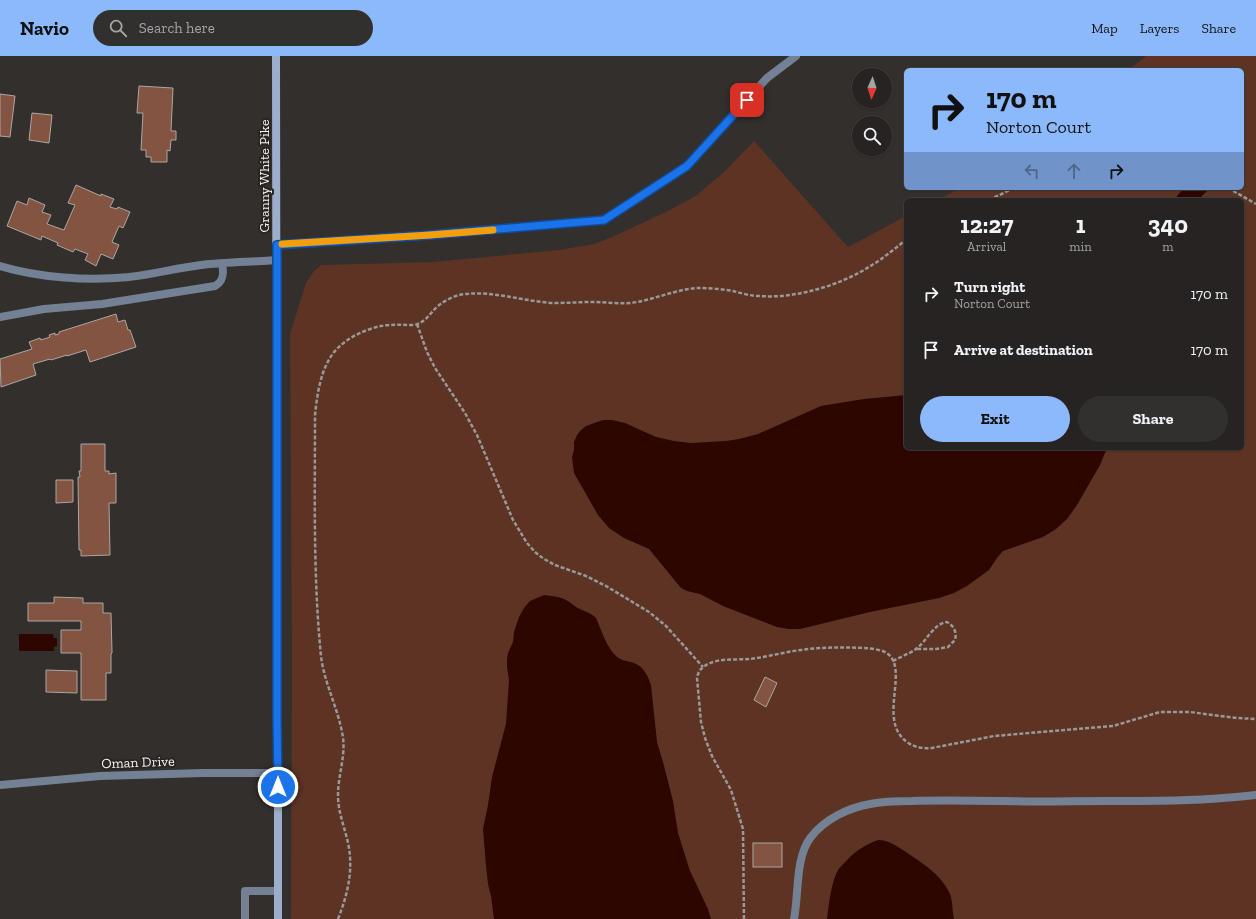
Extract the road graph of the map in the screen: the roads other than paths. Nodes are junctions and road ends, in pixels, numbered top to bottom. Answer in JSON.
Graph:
{"nodes":[{"id":1,"x":276,"y":56,"type":"edge"},
{"id":2,"x":796,"y":56,"type":"edge"},
{"id":3,"x":277,"y":245,"type":"junction"},
{"id":4,"x":277,"y":260,"type":"junction"},
{"id":5,"x":222,"y":264,"type":"junction"},
{"id":6,"x":0,"y":266,"type":"edge"},
{"id":7,"x":0,"y":317,"type":"edge"},
{"id":8,"x":278,"y":773,"type":"junction"},
{"id":9,"x":0,"y":785,"type":"edge"},
{"id":10,"x":1256,"y":794,"type":"edge"},
{"id":11,"x":278,"y":890,"type":"junction"},
{"id":12,"x":245,"y":919,"type":"edge"},
{"id":13,"x":278,"y":919,"type":"edge"},
{"id":14,"x":794,"y":919,"type":"edge"}],
"edges":[{"from":1,"to":3,"type":"main road","name":"Granny White Pike"},
{"from":2,"to":3,"type":"street"},
{"from":3,"to":4,"type":"main road","name":"Granny White Pike"},
{"from":4,"to":5,"type":"street"},
{"from":4,"to":8,"type":"main road","name":"Granny White Pike"},
{"from":5,"to":6,"type":"street"},
{"from":5,"to":7,"type":"street"},
{"from":8,"to":9,"type":"street","name":"Oman Drive"},
{"from":8,"to":11,"type":"main road","name":"Granny White Pike"},
{"from":10,"to":14,"type":"street"},
{"from":11,"to":12,"type":"street"},
{"from":11,"to":13,"type":"main road","name":"Granny White Pike"}]}
